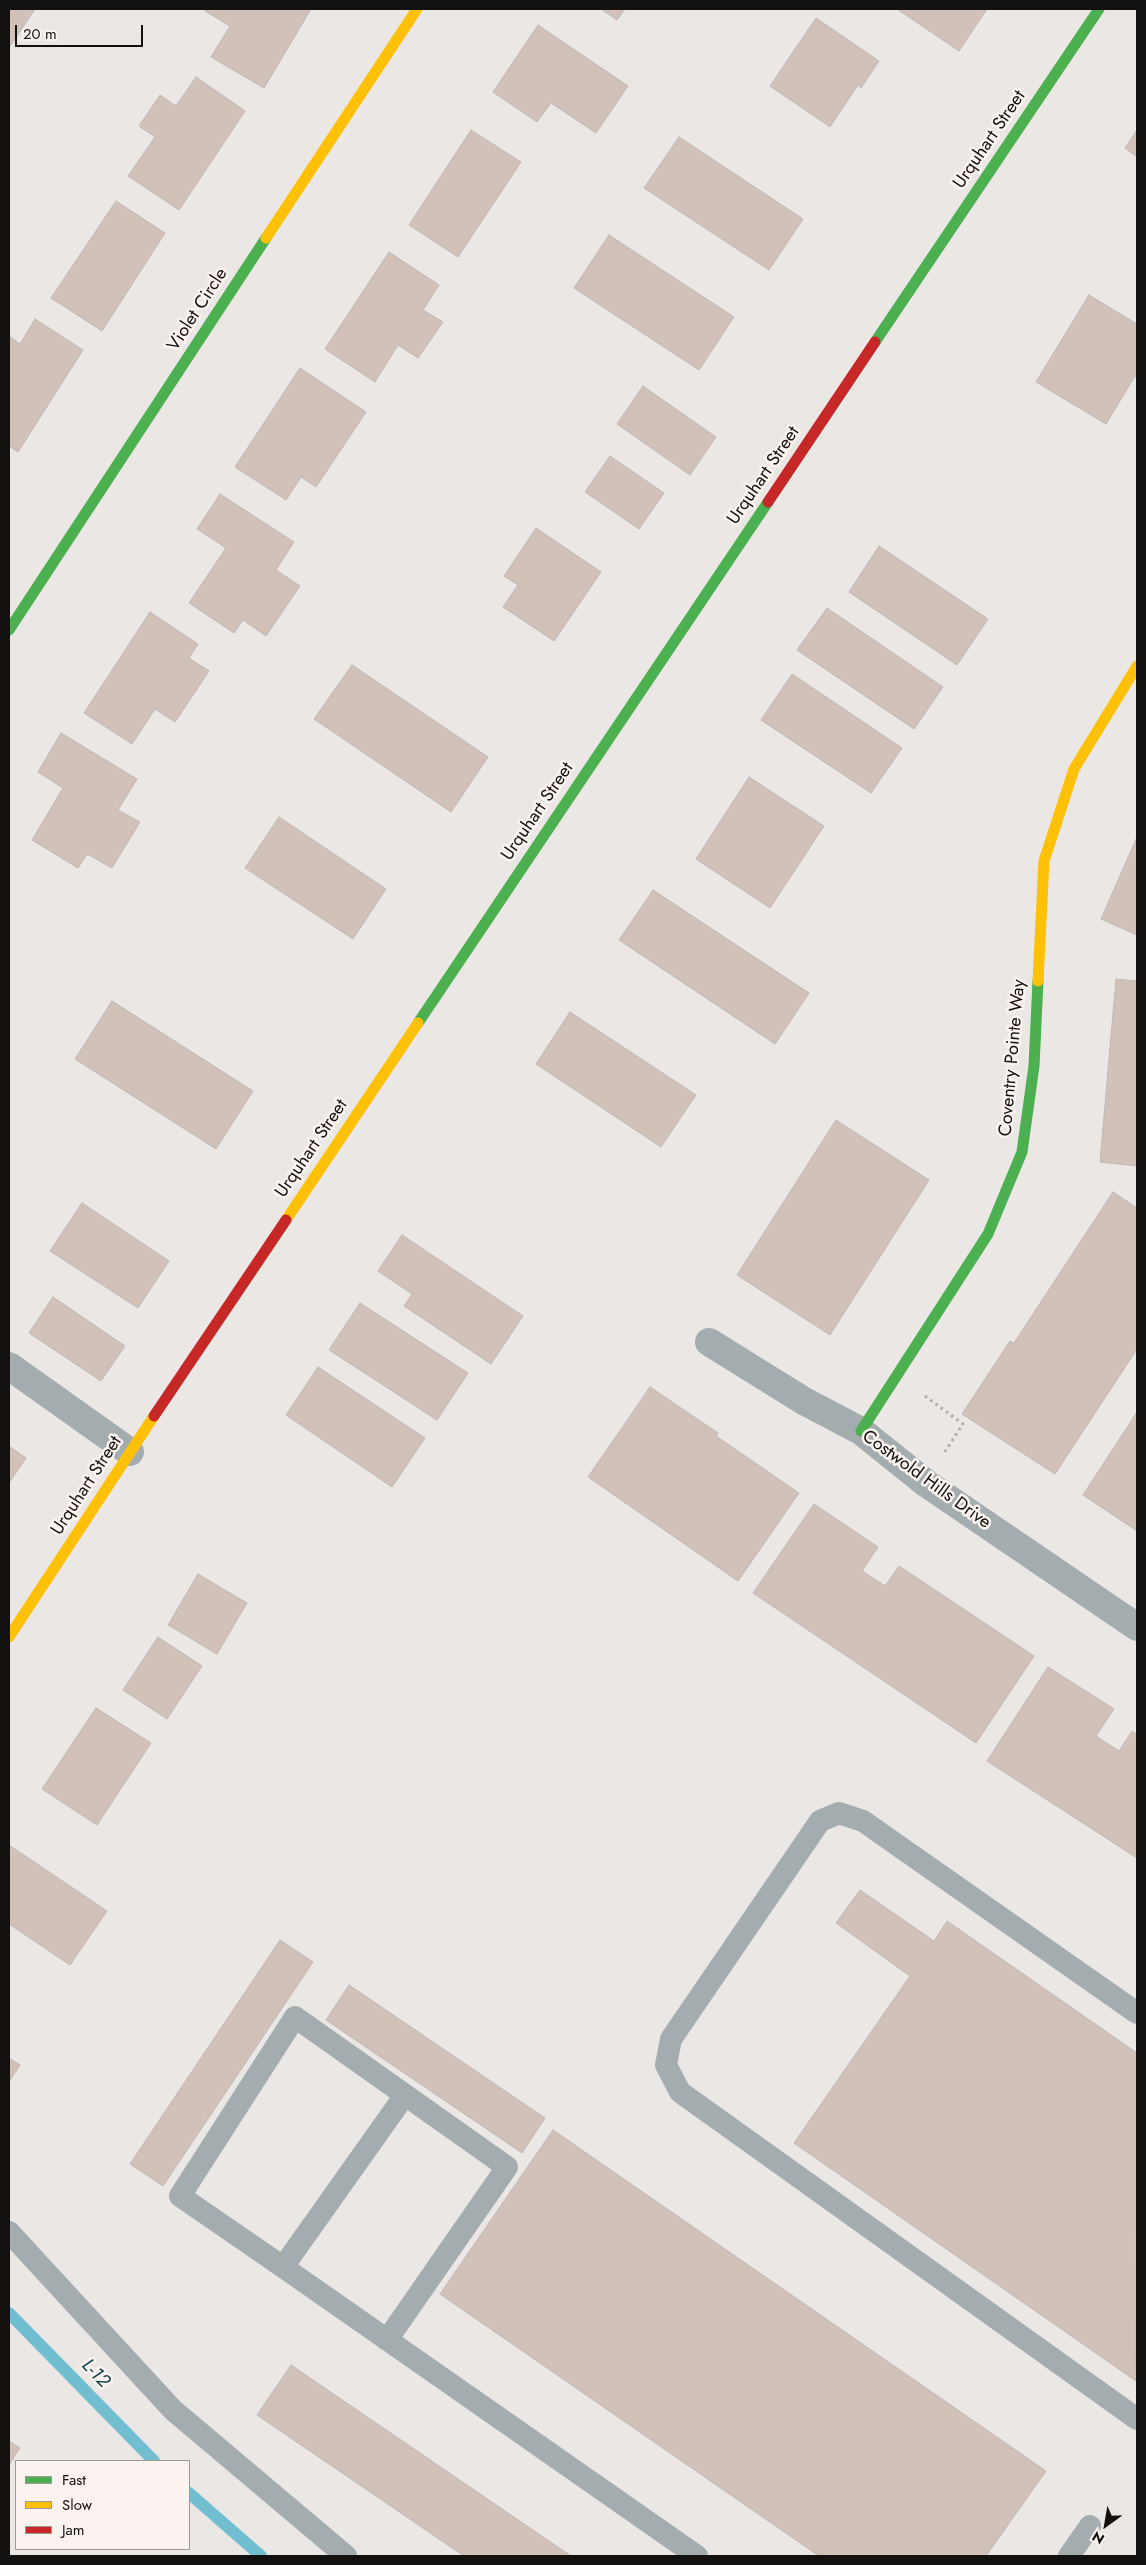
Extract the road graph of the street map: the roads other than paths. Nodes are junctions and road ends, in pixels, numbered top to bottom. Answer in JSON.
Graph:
{"nodes":[{"id":1,"x":417,"y":9,"type":"edge"},
{"id":2,"x":1099,"y":9,"type":"edge"},
{"id":3,"x":9,"y":630,"type":"edge"},
{"id":4,"x":1137,"y":666,"type":"edge"},
{"id":5,"x":710,"y":1342,"type":"dead end"},
{"id":6,"x":9,"y":1366,"type":"edge"},
{"id":7,"x":861,"y":1431,"type":"junction"},
{"id":8,"x":130,"y":1452,"type":"junction"},
{"id":9,"x":1137,"y":1627,"type":"edge"},
{"id":10,"x":9,"y":1637,"type":"edge"},
{"id":11,"x":1137,"y":2012,"type":"edge"},
{"id":12,"x":405,"y":2095,"type":"junction"},
{"id":13,"x":9,"y":2232,"type":"edge"},
{"id":14,"x":283,"y":2267,"type":"junction"},
{"id":15,"x":387,"y":2340,"type":"junction"},
{"id":16,"x":1137,"y":2419,"type":"edge"},
{"id":17,"x":1090,"y":2526,"type":"dead end"},
{"id":18,"x":346,"y":2556,"type":"edge"},
{"id":19,"x":697,"y":2556,"type":"edge"},
{"id":20,"x":1069,"y":2556,"type":"edge"}],
"edges":[{"from":1,"to":3,"type":"street","name":"Violet Circle"},
{"from":2,"to":8,"type":"street","name":"Urquhart Street"},
{"from":4,"to":7,"type":"street","name":"Coventry Pointe Way"},
{"from":5,"to":7,"type":"street","name":"Costwold Hills Drive"},
{"from":6,"to":8,"type":"street"},
{"from":7,"to":9,"type":"street","name":"Costwold Hills Drive"},
{"from":8,"to":10,"type":"street","name":"Urquhart Street"},
{"from":11,"to":16,"type":"lane"},
{"from":12,"to":14,"type":"lane"},
{"from":12,"to":14,"type":"lane"},
{"from":12,"to":15,"type":"lane"},
{"from":13,"to":18,"type":"lane"},
{"from":14,"to":15,"type":"lane"},
{"from":15,"to":19,"type":"lane"},
{"from":17,"to":20,"type":"lane"}]}
